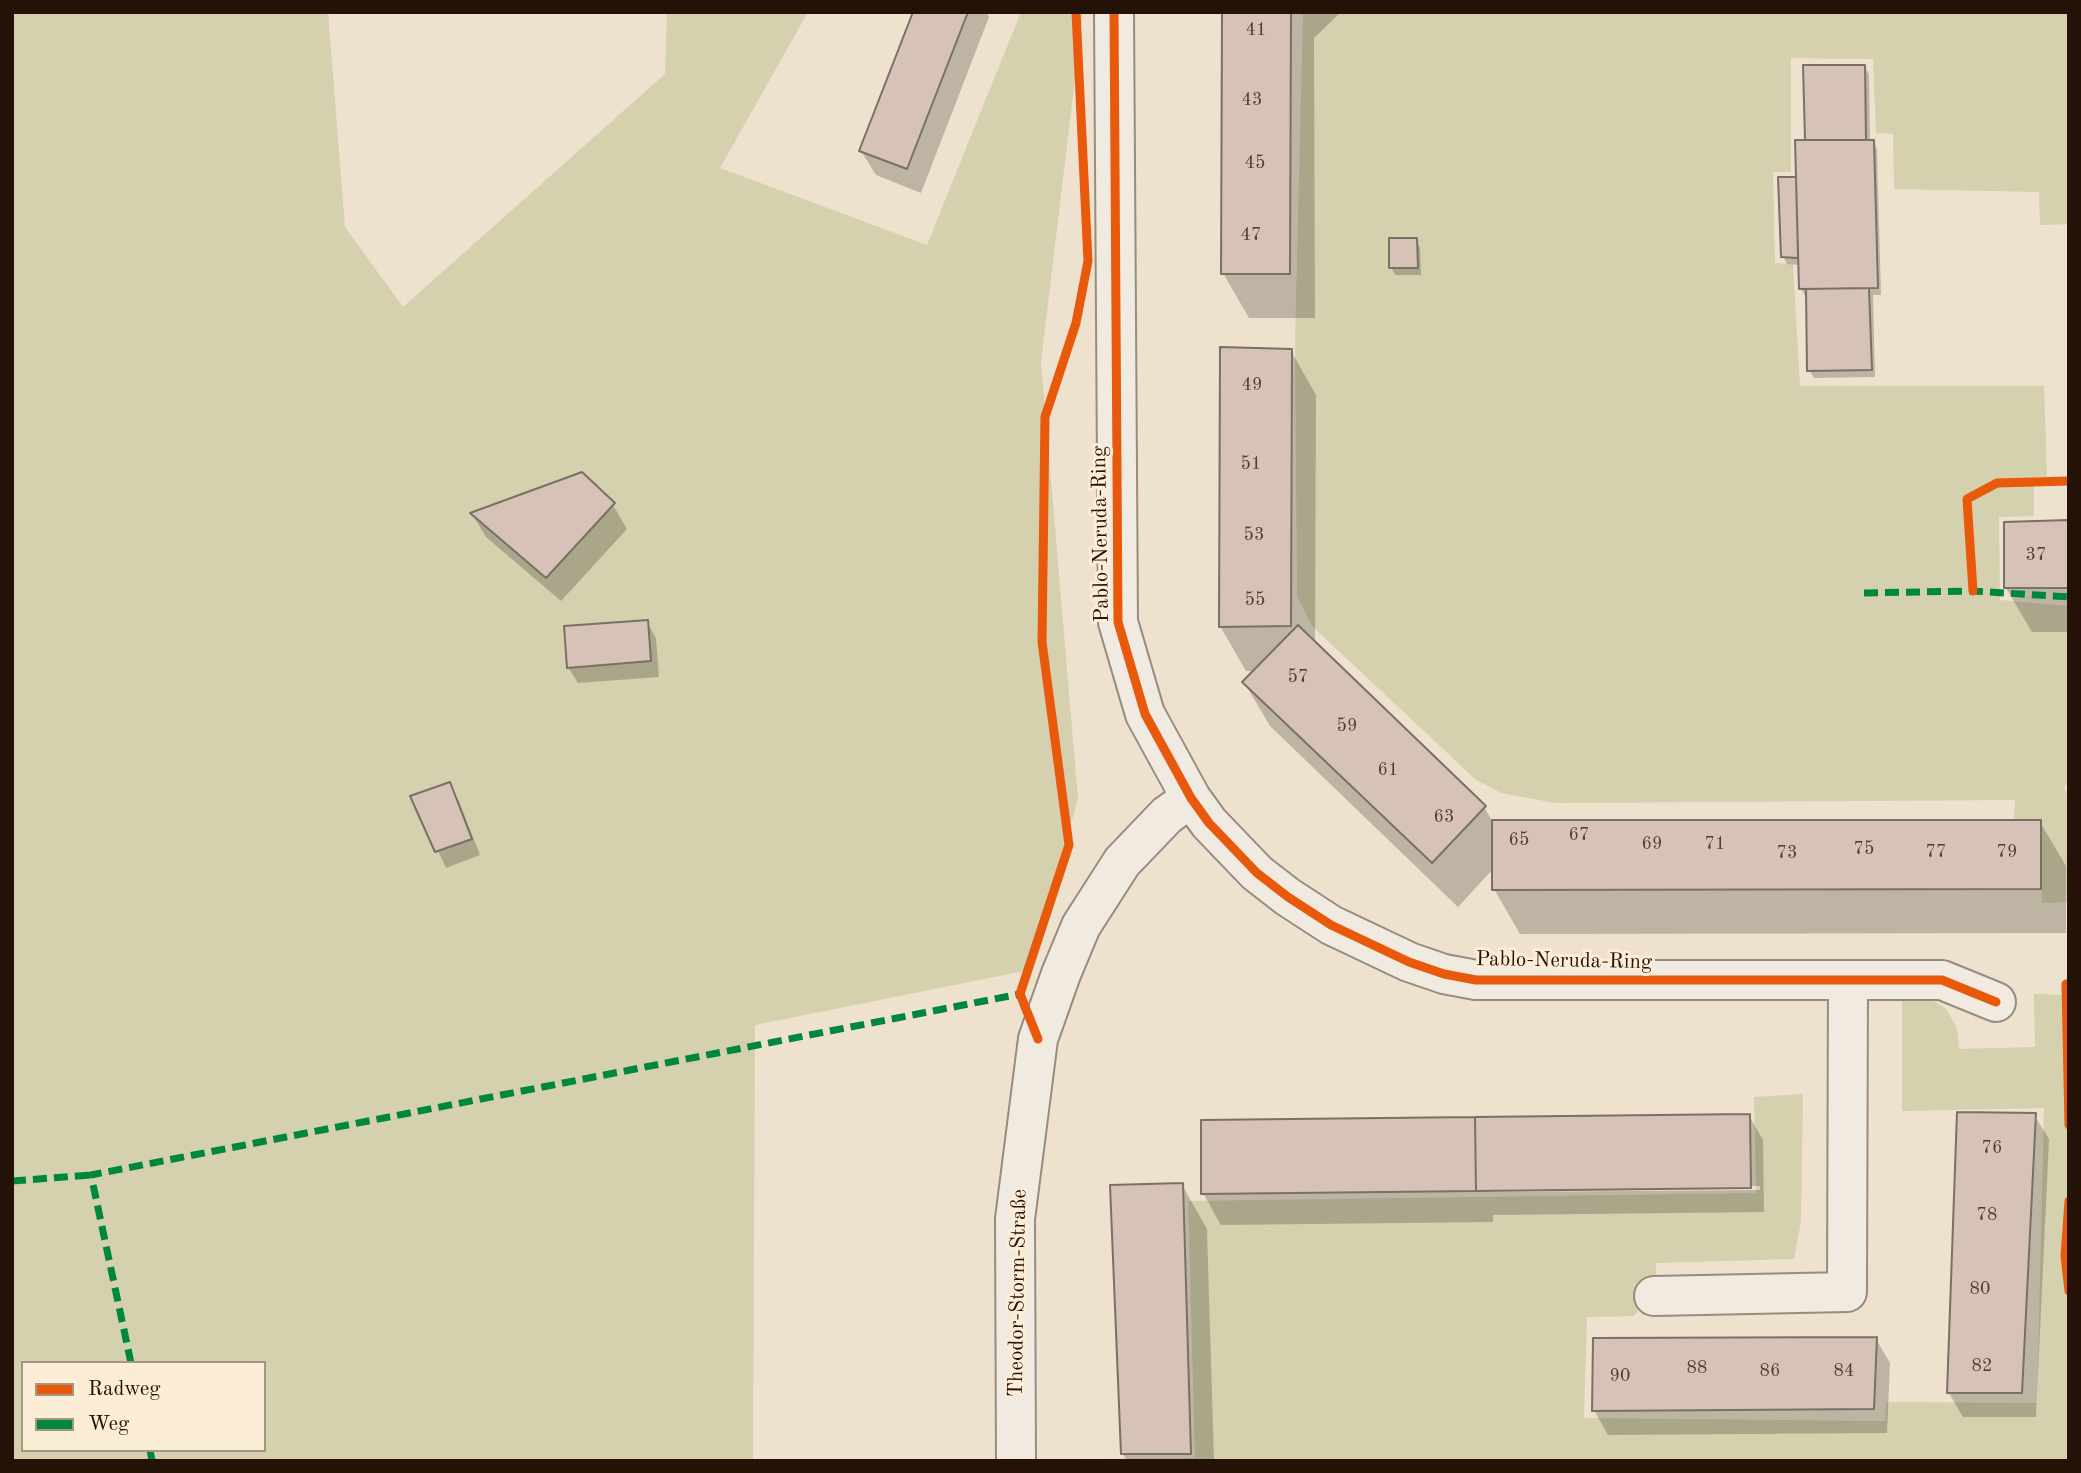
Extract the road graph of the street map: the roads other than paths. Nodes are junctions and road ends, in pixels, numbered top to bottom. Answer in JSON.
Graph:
{"nodes":[{"id":1,"x":1114,"y":12,"type":"edge"},
{"id":2,"x":1191,"y":798,"type":"junction"},
{"id":3,"x":1848,"y":980,"type":"junction"},
{"id":4,"x":1996,"y":1002,"type":"dead end"},
{"id":5,"x":1654,"y":1296,"type":"dead end"},
{"id":6,"x":1016,"y":1461,"type":"edge"}],
"edges":[{"from":1,"to":2,"type":"street","name":"Pablo-Neruda-Ring"},
{"from":2,"to":3,"type":"street","name":"Pablo-Neruda-Ring"},
{"from":2,"to":6,"type":"street","name":"Theodor-Storm-Straße"},
{"from":3,"to":4,"type":"street","name":"Pablo-Neruda-Ring"},
{"from":3,"to":5,"type":"street"}]}
